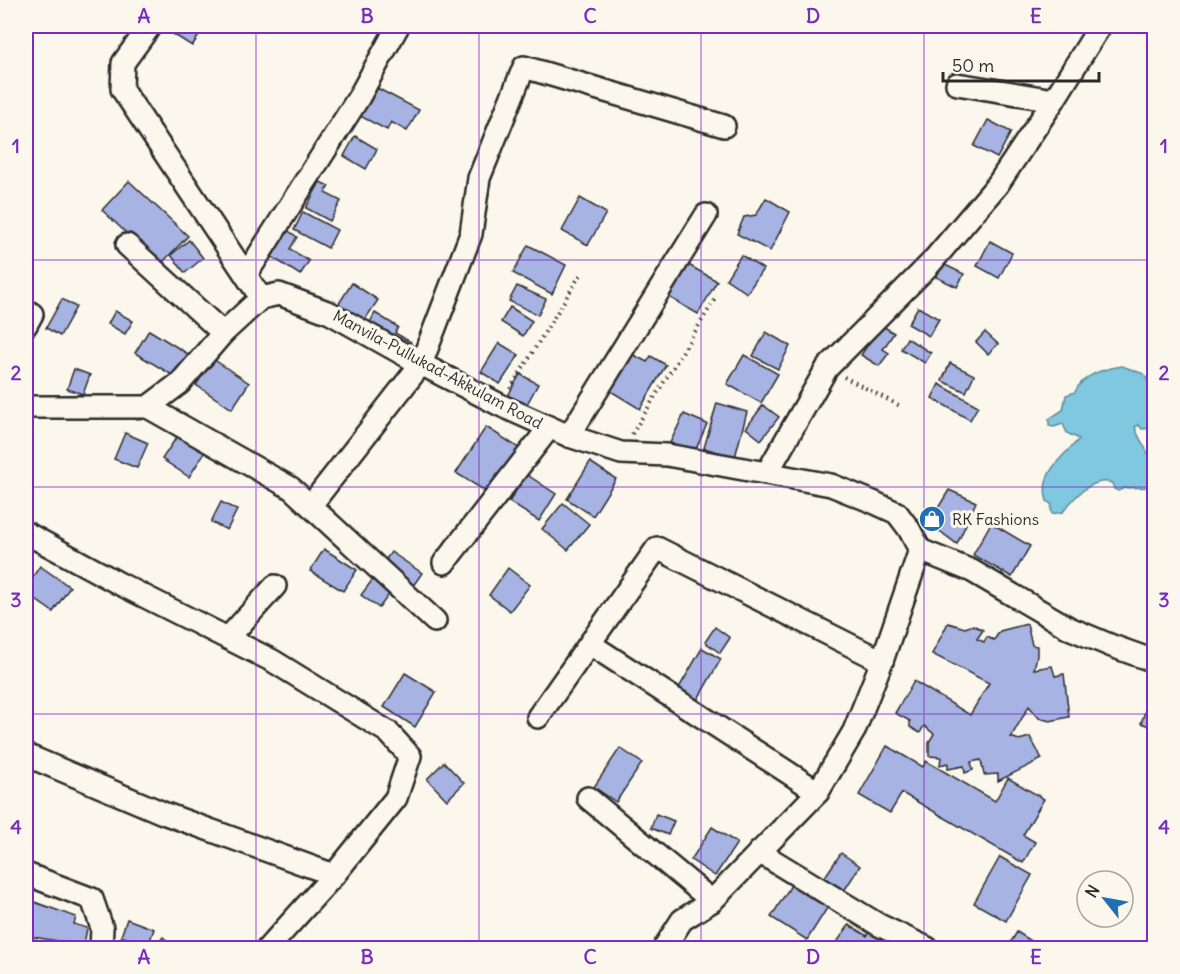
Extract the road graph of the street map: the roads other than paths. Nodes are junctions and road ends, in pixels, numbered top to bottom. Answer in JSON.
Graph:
{"nodes":[{"id":1,"x":150,"y":26,"type":"edge"},
{"id":2,"x":398,"y":26,"type":"edge"},
{"id":3,"x":1100,"y":26,"type":"edge"},
{"id":4,"x":957,"y":84,"type":"dead end"},
{"id":5,"x":1054,"y":100,"type":"junction"},
{"id":6,"x":724,"y":126,"type":"dead end"},
{"id":7,"x":705,"y":215,"type":"dead end"},
{"id":8,"x":127,"y":245,"type":"dead end"},
{"id":9,"x":246,"y":275,"type":"junction"},
{"id":10,"x":261,"y":298,"type":"junction"},
{"id":11,"x":26,"y":310,"type":"edge"},
{"id":12,"x":26,"y":325,"type":"edge"},
{"id":13,"x":223,"y":333,"type":"junction"},
{"id":14,"x":421,"y":364,"type":"junction"},
{"id":15,"x":26,"y":407,"type":"edge"},
{"id":16,"x":148,"y":407,"type":"junction"},
{"id":17,"x":549,"y":428,"type":"junction"},
{"id":18,"x":568,"y":436,"type":"junction"},
{"id":19,"x":767,"y":473,"type":"junction"},
{"id":20,"x":311,"y":505,"type":"junction"},
{"id":21,"x":26,"y":533,"type":"edge"},
{"id":22,"x":920,"y":550,"type":"junction"},
{"id":23,"x":444,"y":563,"type":"dead end"},
{"id":24,"x":275,"y":586,"type":"dead end"},
{"id":25,"x":435,"y":621,"type":"dead end"},
{"id":26,"x":228,"y":638,"type":"junction"},
{"id":27,"x":590,"y":644,"type":"junction"},
{"id":28,"x":882,"y":661,"type":"junction"},
{"id":29,"x":1155,"y":661,"type":"edge"},
{"id":30,"x":538,"y":717,"type":"dead end"},
{"id":31,"x":26,"y":755,"type":"edge"},
{"id":32,"x":818,"y":792,"type":"junction"},
{"id":33,"x":588,"y":798,"type":"dead end"},
{"id":34,"x":759,"y":852,"type":"junction"},
{"id":35,"x":26,"y":874,"type":"edge"},
{"id":36,"x":334,"y":875,"type":"junction"},
{"id":37,"x":712,"y":901,"type":"junction"},
{"id":38,"x":101,"y":948,"type":"edge"},
{"id":39,"x":268,"y":948,"type":"edge"},
{"id":40,"x":664,"y":948,"type":"edge"},
{"id":41,"x":927,"y":948,"type":"edge"}],
"edges":[{"from":1,"to":9,"type":"street"},
{"from":2,"to":9,"type":"street"},
{"from":3,"to":5,"type":"street"},
{"from":4,"to":5,"type":"street"},
{"from":5,"to":19,"type":"street"},
{"from":6,"to":14,"type":"street"},
{"from":7,"to":18,"type":"street"},
{"from":8,"to":13,"type":"street"},
{"from":9,"to":10,"type":"street"},
{"from":10,"to":13,"type":"street"},
{"from":10,"to":14,"type":"street","name":"Manvila-Pullukad-Akkulam Road"},
{"from":11,"to":12,"type":"street"},
{"from":13,"to":16,"type":"street"},
{"from":14,"to":17,"type":"street","name":"Manvila-Pullukad-Akkulam Road"},
{"from":14,"to":20,"type":"street"},
{"from":15,"to":16,"type":"street"},
{"from":16,"to":20,"type":"street"},
{"from":17,"to":18,"type":"street","name":"Manvila-Pullukad-Akkulam Road"},
{"from":17,"to":23,"type":"street"},
{"from":18,"to":19,"type":"street","name":"Manvila-Pullukad-Akkulam Road"},
{"from":19,"to":22,"type":"street","name":"Manvila-Pullukad-Akkulam Road"},
{"from":20,"to":25,"type":"street"},
{"from":21,"to":26,"type":"street"},
{"from":22,"to":28,"type":"street"},
{"from":22,"to":29,"type":"street"},
{"from":24,"to":26,"type":"street"},
{"from":26,"to":36,"type":"street"},
{"from":27,"to":28,"type":"street"},
{"from":27,"to":30,"type":"street"},
{"from":27,"to":32,"type":"street"},
{"from":28,"to":32,"type":"street"},
{"from":31,"to":36,"type":"street"},
{"from":32,"to":34,"type":"street"},
{"from":33,"to":37,"type":"street"},
{"from":34,"to":37,"type":"street"},
{"from":34,"to":41,"type":"street"},
{"from":35,"to":38,"type":"street"},
{"from":36,"to":39,"type":"street"},
{"from":37,"to":40,"type":"street"}]}
